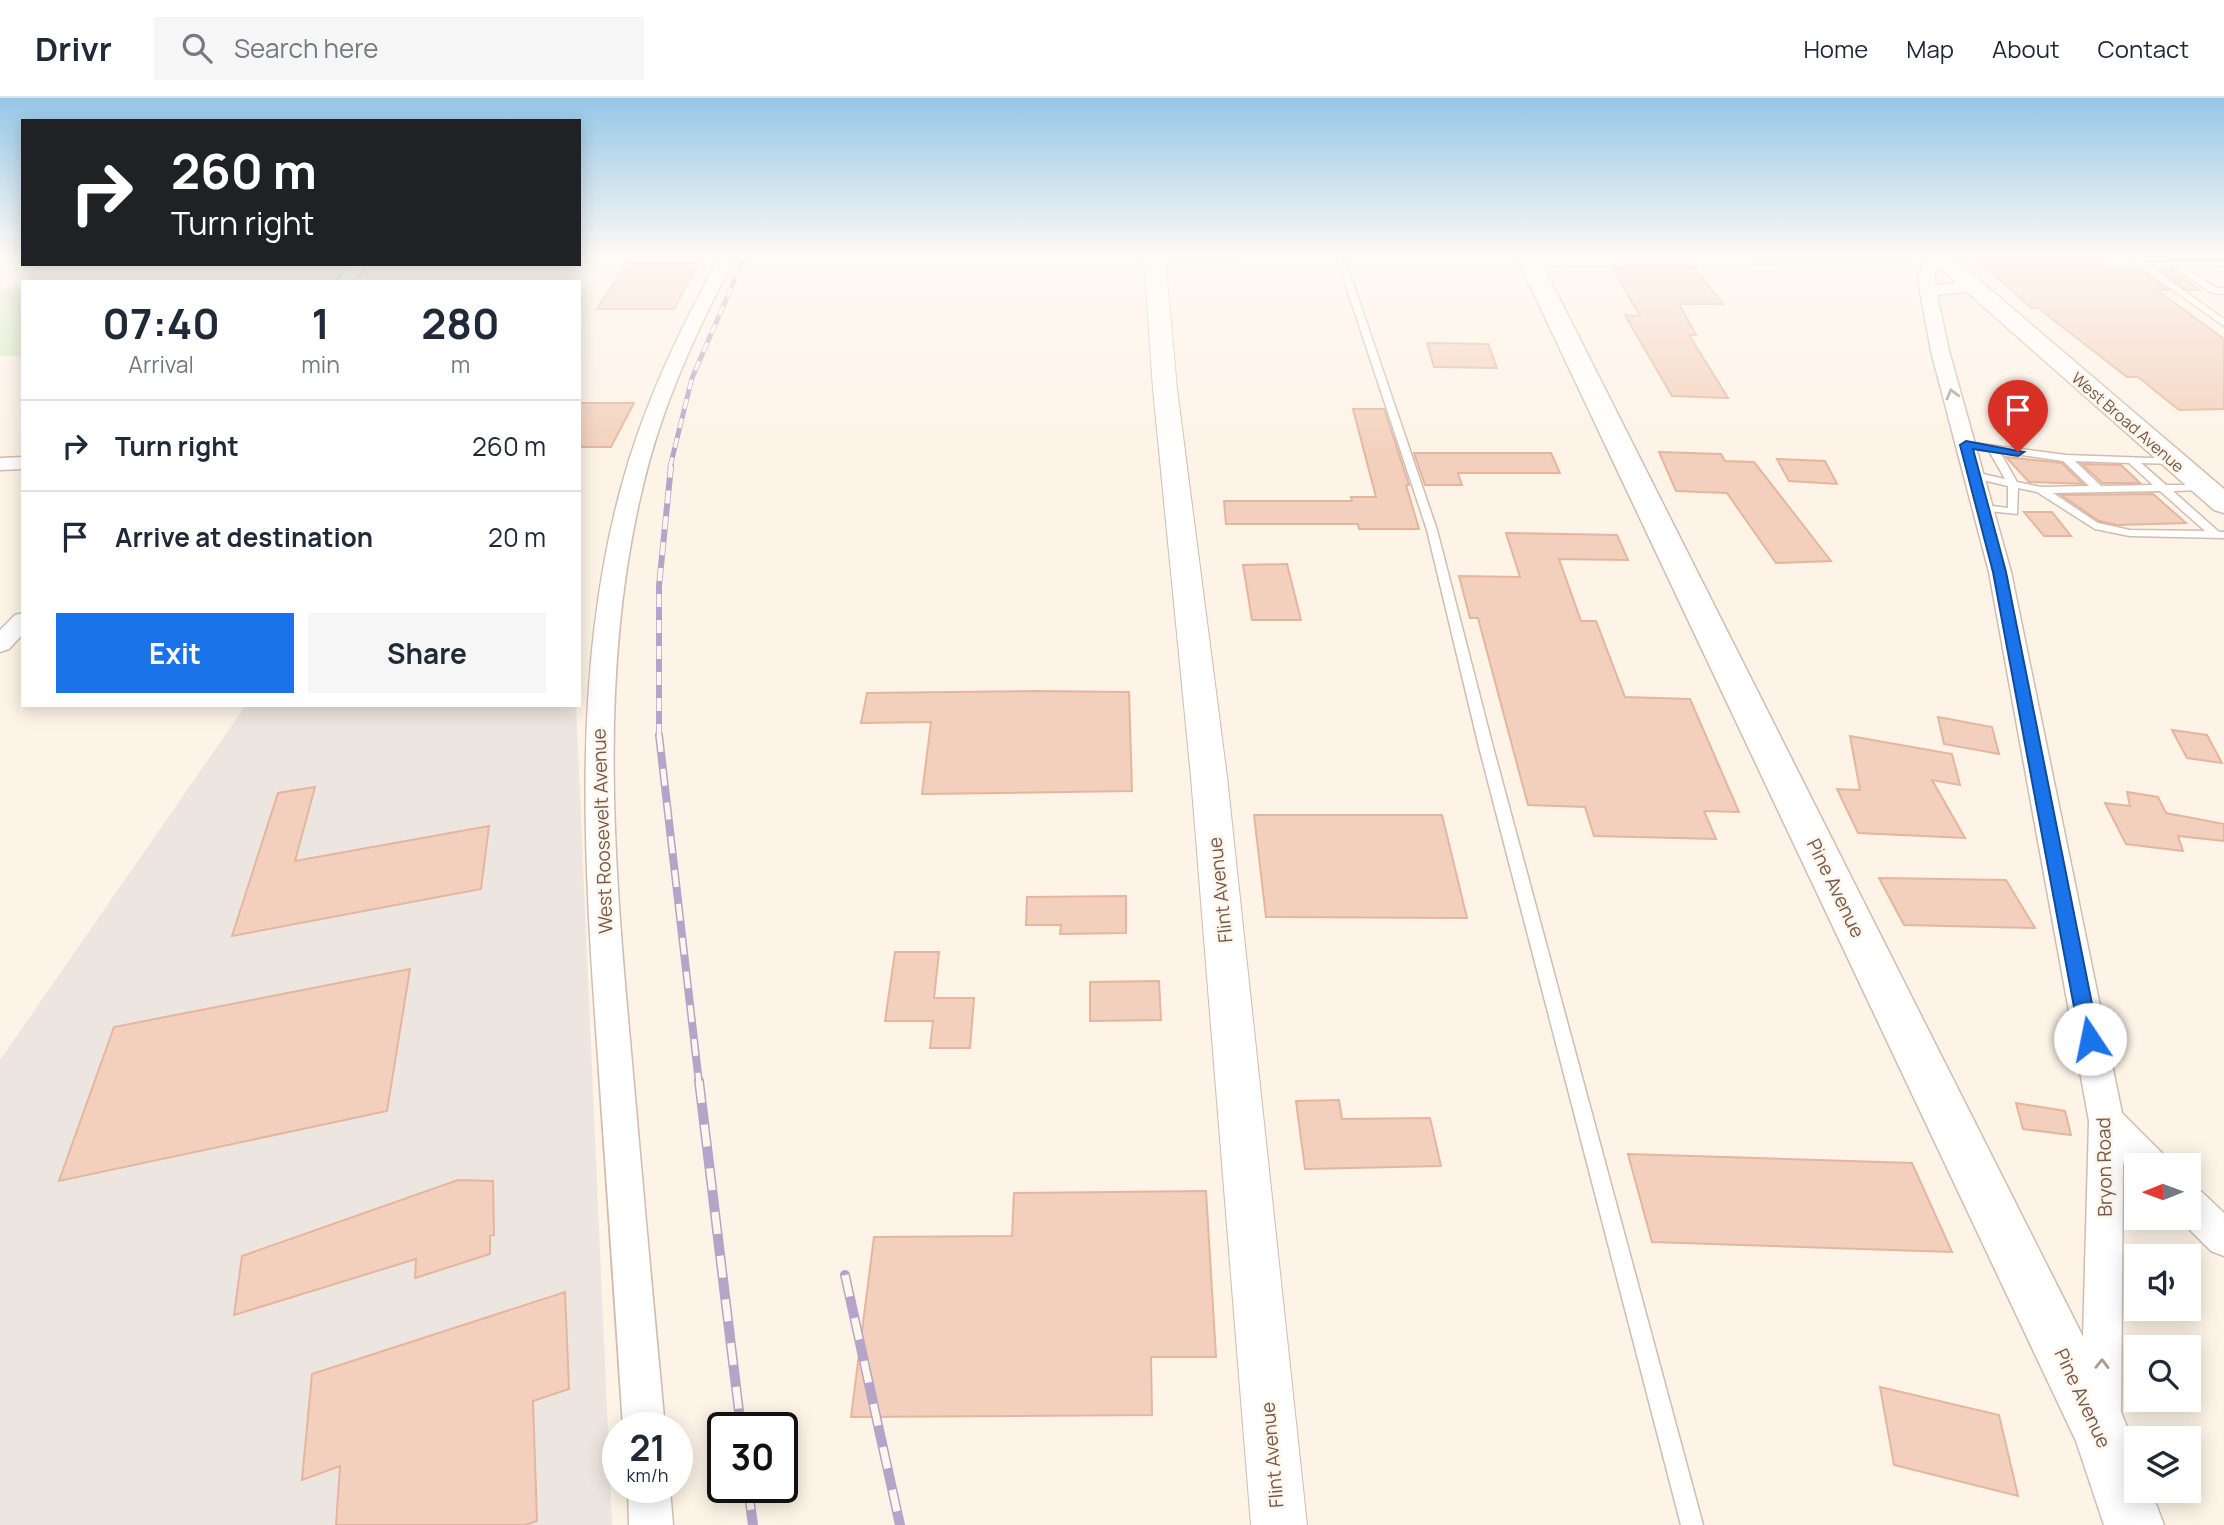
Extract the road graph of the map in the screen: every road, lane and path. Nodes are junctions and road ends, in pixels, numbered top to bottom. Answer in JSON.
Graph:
{"nodes":[{"id":1,"x":694,"y":323,"type":"edge"},
{"id":2,"x":1159,"y":323,"type":"edge"},
{"id":3,"x":1362,"y":323,"type":"edge"},
{"id":4,"x":1559,"y":323,"type":"edge"},
{"id":5,"x":1936,"y":323,"type":"edge"},
{"id":6,"x":2013,"y":323,"type":"edge"},
{"id":7,"x":1966,"y":445,"type":"junction"},
{"id":8,"x":1994,"y":451,"type":"junction"},
{"id":9,"x":2066,"y":458,"type":"junction"},
{"id":10,"x":2174,"y":461,"type":"junction"},
{"id":11,"x":2134,"y":462,"type":"junction"},
{"id":12,"x":21,"y":463,"type":"edge"},
{"id":13,"x":0,"y":464,"type":"edge"},
{"id":14,"x":1974,"y":475,"type":"junction"},
{"id":15,"x":2013,"y":483,"type":"junction"},
{"id":16,"x":2204,"y":487,"type":"junction"},
{"id":17,"x":2163,"y":488,"type":"junction"},
{"id":18,"x":2098,"y":489,"type":"junction"},
{"id":19,"x":2041,"y":490,"type":"junction"},
{"id":20,"x":2224,"y":504,"type":"edge"},
{"id":21,"x":1984,"y":508,"type":"junction"},
{"id":22,"x":2220,"y":535,"type":"edge"},
{"id":23,"x":21,"y":622,"type":"edge"},
{"id":24,"x":0,"y":644,"type":"edge"},
{"id":25,"x":2106,"y":1121,"type":"junction"},
{"id":26,"x":2137,"y":1153,"type":"edge"},
{"id":27,"x":2202,"y":1217,"type":"edge"},
{"id":28,"x":2224,"y":1238,"type":"edge"},
{"id":29,"x":643,"y":1412,"type":"edge"},
{"id":30,"x":2101,"y":1432,"type":"junction"},
{"id":31,"x":650,"y":1503,"type":"edge"},
{"id":32,"x":651,"y":1525,"type":"edge"},
{"id":33,"x":1279,"y":1525,"type":"edge"},
{"id":34,"x":1692,"y":1525,"type":"edge"},
{"id":35,"x":2134,"y":1525,"type":"edge"}],
"edges":[{"from":1,"to":29,"type":"street","name":"West Roosevelt Avenue"},
{"from":2,"to":33,"type":"street","name":"Flint Avenue"},
{"from":3,"to":34,"type":"lane"},
{"from":4,"to":30,"type":"main road","name":"Pine Avenue"},
{"from":7,"to":5,"type":"street","name":"Bryon Road","one_way":true},
{"from":6,"to":10,"type":"main road","name":"West Broad Avenue"},
{"from":7,"to":8,"type":"lane"},
{"from":7,"to":14,"type":"street","name":"Bryon Road"},
{"from":8,"to":9,"type":"lane"},
{"from":8,"to":15,"type":"lane"},
{"from":9,"to":11,"type":"lane"},
{"from":9,"to":18,"type":"lane"},
{"from":10,"to":11,"type":"lane"},
{"from":10,"to":16,"type":"main road","name":"West Broad Avenue"},
{"from":11,"to":17,"type":"lane"},
{"from":12,"to":13,"type":"street"},
{"from":14,"to":15,"type":"lane"},
{"from":14,"to":21,"type":"street","name":"Bryon Road"},
{"from":15,"to":19,"type":"lane"},
{"from":15,"to":21,"type":"lane"},
{"from":16,"to":17,"type":"lane"},
{"from":16,"to":20,"type":"main road","name":"West Broad Avenue"},
{"from":17,"to":18,"type":"lane"},
{"from":17,"to":22,"type":"lane"},
{"from":18,"to":19,"type":"lane"},
{"from":19,"to":22,"type":"lane"},
{"from":21,"to":25,"type":"street","name":"Bryon Road"},
{"from":23,"to":24,"type":"street"},
{"from":25,"to":26,"type":"street"},
{"from":30,"to":25,"type":"street","name":"Bryon Road","one_way":true},
{"from":27,"to":28,"type":"street"},
{"from":30,"to":35,"type":"main road","name":"Pine Avenue"},
{"from":31,"to":32,"type":"street"}]}
